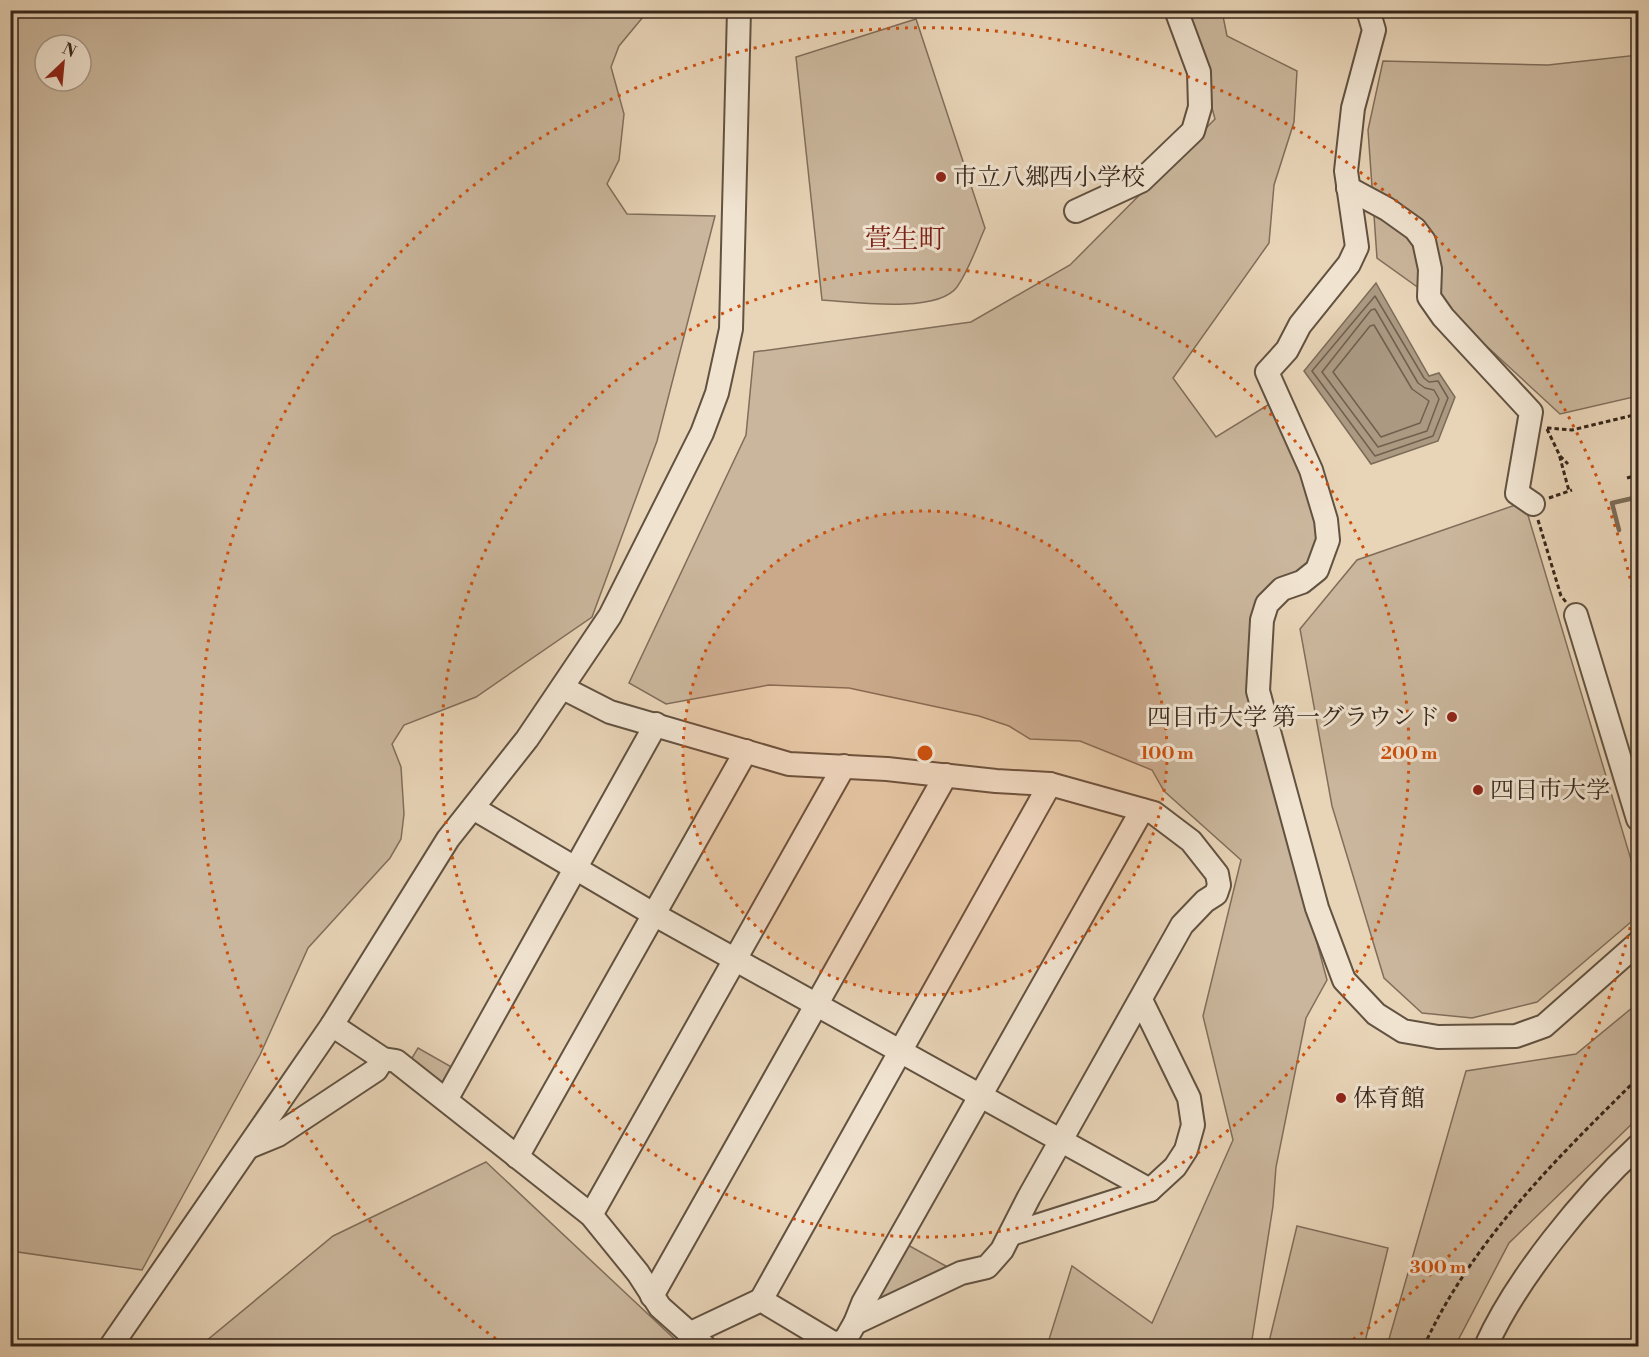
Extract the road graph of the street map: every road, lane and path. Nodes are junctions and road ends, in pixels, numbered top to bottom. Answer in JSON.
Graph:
{"nodes":[{"id":1,"x":739,"y":10,"type":"edge"},
{"id":2,"x":1176,"y":10,"type":"edge"},
{"id":3,"x":1368,"y":10,"type":"edge"},
{"id":4,"x":1348,"y":188,"type":"junction"},
{"id":5,"x":1076,"y":211,"type":"dead end"},
{"id":6,"x":1638,"y":414,"type":"edge"},
{"id":7,"x":1559,"y":454,"type":"junction"},
{"id":8,"x":1568,"y":464,"type":"dead end"},
{"id":9,"x":1638,"y":475,"type":"edge"},
{"id":10,"x":1627,"y":478,"type":"dead end"},
{"id":11,"x":1533,"y":504,"type":"junction"},
{"id":12,"x":1576,"y":615,"type":"joint"},
{"id":13,"x":562,"y":688,"type":"junction"},
{"id":14,"x":656,"y":724,"type":"junction"},
{"id":15,"x":746,"y":751,"type":"junction"},
{"id":16,"x":844,"y":766,"type":"junction"},
{"id":17,"x":946,"y":775,"type":"junction"},
{"id":18,"x":1050,"y":784,"type":"junction"},
{"id":19,"x":473,"y":808,"type":"junction"},
{"id":20,"x":1142,"y":810,"type":"junction"},
{"id":21,"x":1638,"y":819,"type":"edge"},
{"id":22,"x":575,"y":869,"type":"junction"},
{"id":23,"x":655,"y":915,"type":"junction"},
{"id":24,"x":1638,"y":943,"type":"edge"},
{"id":25,"x":737,"y":959,"type":"junction"},
{"id":26,"x":1141,"y":1000,"type":"junction"},
{"id":27,"x":818,"y":1006,"type":"junction"},
{"id":28,"x":332,"y":1025,"type":"junction"},
{"id":29,"x":900,"y":1051,"type":"junction"},
{"id":30,"x":383,"y":1059,"type":"junction"},
{"id":31,"x":1638,"y":1078,"type":"edge"},
{"id":32,"x":980,"y":1096,"type":"junction"},
{"id":33,"x":446,"y":1100,"type":"junction"},
{"id":34,"x":1061,"y":1141,"type":"junction"},
{"id":35,"x":1638,"y":1146,"type":"edge"},
{"id":36,"x":249,"y":1147,"type":"junction"},
{"id":37,"x":517,"y":1157,"type":"junction"},
{"id":38,"x":1150,"y":1190,"type":"junction"},
{"id":39,"x":591,"y":1215,"type":"junction"},
{"id":40,"x":1011,"y":1234,"type":"junction"},
{"id":41,"x":652,"y":1296,"type":"junction"},
{"id":42,"x":761,"y":1300,"type":"junction"},
{"id":43,"x":849,"y":1337,"type":"edge"},
{"id":44,"x":697,"y":1340,"type":"edge"},
{"id":45,"x":111,"y":1347,"type":"edge"},
{"id":46,"x":1424,"y":1347,"type":"edge"},
{"id":47,"x":1486,"y":1347,"type":"edge"}],
"edges":[{"from":1,"to":13,"type":"street"},
{"from":2,"to":5,"type":"street"},
{"from":3,"to":4,"type":"street"},
{"from":4,"to":11,"type":"street"},
{"from":4,"to":24,"type":"street"},
{"from":6,"to":7,"type":"path"},
{"from":7,"to":8,"type":"path"},
{"from":7,"to":11,"type":"path"},
{"from":9,"to":10,"type":"path"},
{"from":11,"to":12,"type":"path"},
{"from":12,"to":21,"type":"street"},
{"from":13,"to":14,"type":"street"},
{"from":13,"to":19,"type":"street"},
{"from":14,"to":15,"type":"street"},
{"from":14,"to":22,"type":"street"},
{"from":15,"to":16,"type":"street"},
{"from":15,"to":23,"type":"street"},
{"from":16,"to":17,"type":"street"},
{"from":16,"to":25,"type":"street"},
{"from":17,"to":18,"type":"street"},
{"from":17,"to":27,"type":"street"},
{"from":18,"to":20,"type":"street"},
{"from":18,"to":29,"type":"street"},
{"from":19,"to":22,"type":"street"},
{"from":19,"to":28,"type":"street"},
{"from":20,"to":26,"type":"street"},
{"from":20,"to":32,"type":"street"},
{"from":22,"to":23,"type":"street"},
{"from":22,"to":33,"type":"street"},
{"from":23,"to":25,"type":"street"},
{"from":23,"to":37,"type":"street"},
{"from":25,"to":27,"type":"street"},
{"from":25,"to":39,"type":"street"},
{"from":26,"to":34,"type":"street"},
{"from":26,"to":38,"type":"street"},
{"from":27,"to":29,"type":"street"},
{"from":27,"to":41,"type":"street"},
{"from":28,"to":30,"type":"street"},
{"from":28,"to":36,"type":"street"},
{"from":29,"to":32,"type":"street"},
{"from":29,"to":42,"type":"street"},
{"from":30,"to":33,"type":"street"},
{"from":30,"to":36,"type":"street"},
{"from":31,"to":46,"type":"path"},
{"from":32,"to":34,"type":"street"},
{"from":32,"to":43,"type":"street"},
{"from":33,"to":37,"type":"street"},
{"from":34,"to":38,"type":"street"},
{"from":34,"to":40,"type":"street"},
{"from":35,"to":47,"type":"street"},
{"from":36,"to":45,"type":"street"},
{"from":37,"to":39,"type":"street"},
{"from":38,"to":40,"type":"street"},
{"from":39,"to":41,"type":"street"},
{"from":40,"to":43,"type":"street"},
{"from":41,"to":44,"type":"street"},
{"from":42,"to":43,"type":"street"},
{"from":42,"to":44,"type":"street"}]}
